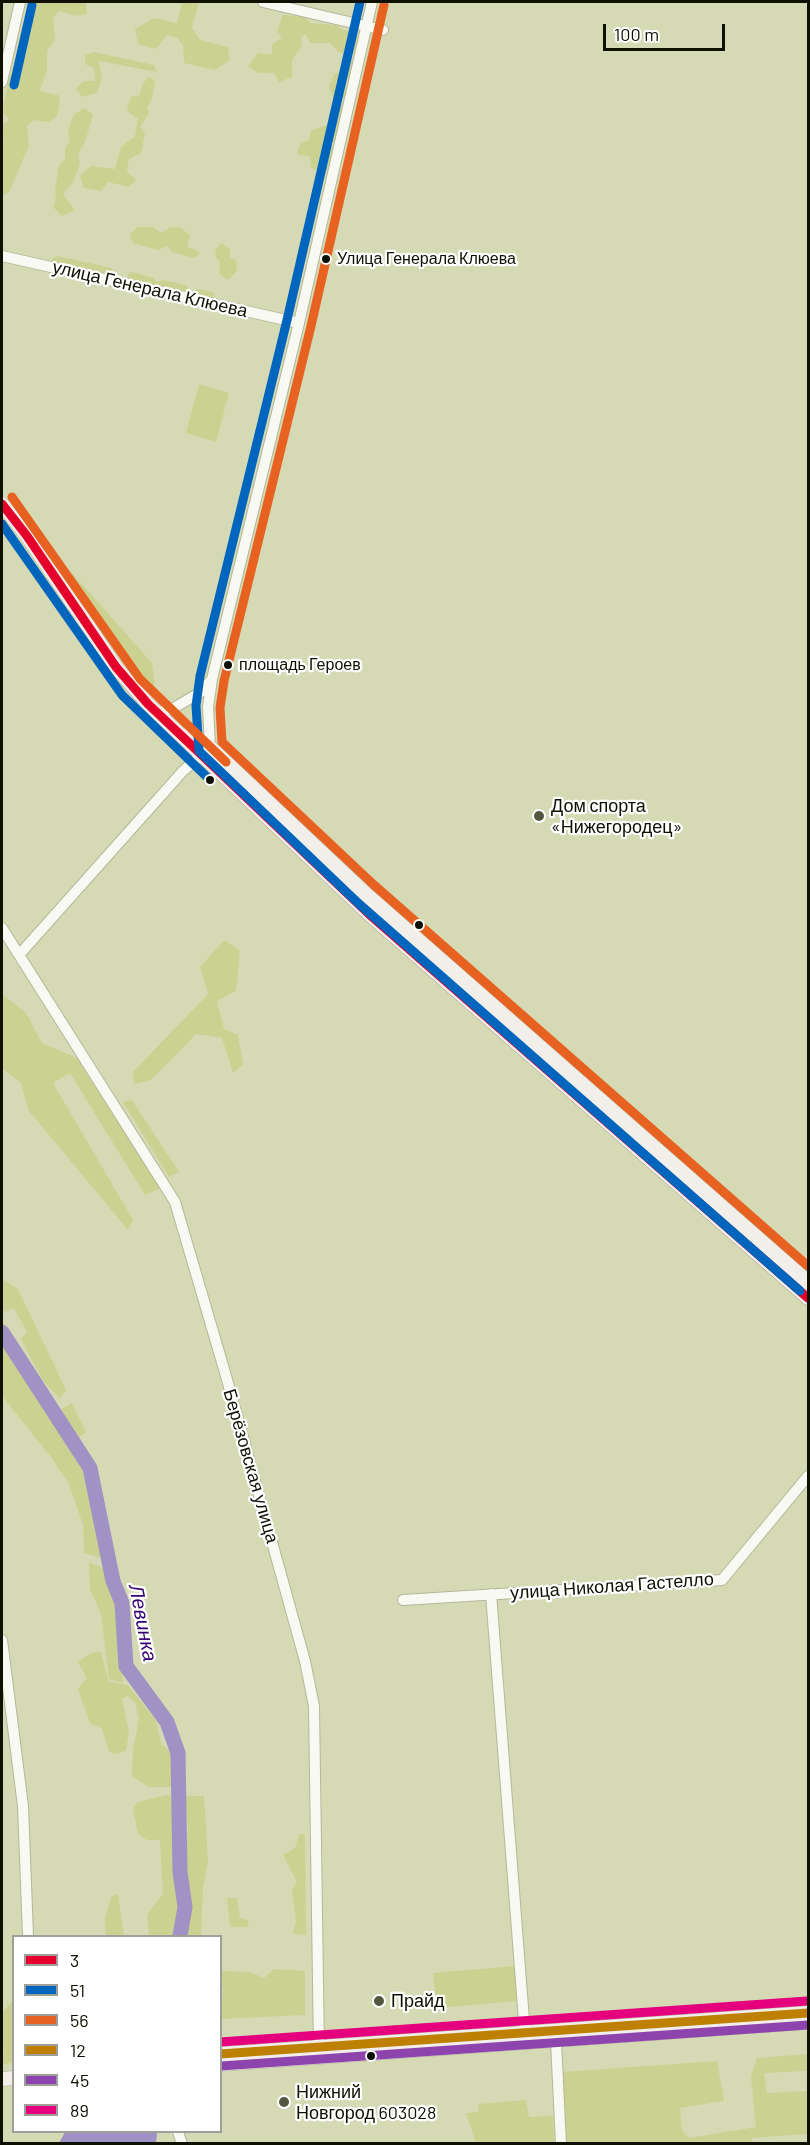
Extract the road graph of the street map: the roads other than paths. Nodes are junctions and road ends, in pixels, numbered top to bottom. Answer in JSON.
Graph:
{"nodes":[{"id":1,"x":20,"y":2,"type":"edge"},
{"id":2,"x":262,"y":2,"type":"edge"},
{"id":3,"x":372,"y":2,"type":"edge"},
{"id":4,"x":366,"y":27,"type":"junction"},
{"id":5,"x":383,"y":30,"type":"dead end"},
{"id":6,"x":2,"y":82,"type":"edge"},
{"id":7,"x":2,"y":256,"type":"edge"},
{"id":8,"x":299,"y":323,"type":"junction"},
{"id":9,"x":2,"y":504,"type":"edge"},
{"id":10,"x":212,"y":679,"type":"junction"},
{"id":11,"x":157,"y":712,"type":"junction"},
{"id":12,"x":205,"y":751,"type":"junction"},
{"id":13,"x":2,"y":928,"type":"edge"},
{"id":14,"x":19,"y":955,"type":"junction"},
{"id":15,"x":808,"y":1282,"type":"edge"},
{"id":16,"x":808,"y":1298,"type":"edge"},
{"id":17,"x":808,"y":1476,"type":"edge"},
{"id":18,"x":491,"y":1594,"type":"junction"},
{"id":19,"x":403,"y":1600,"type":"dead end"},
{"id":20,"x":2,"y":1640,"type":"edge"},
{"id":21,"x":28,"y":1935,"type":"edge"},
{"id":22,"x":808,"y":2013,"type":"edge"},
{"id":23,"x":808,"y":2022,"type":"edge"},
{"id":24,"x":525,"y":2033,"type":"junction"},
{"id":25,"x":556,"y":2041,"type":"junction"},
{"id":26,"x":319,"y":2052,"type":"junction"},
{"id":27,"x":222,"y":2054,"type":"edge"},
{"id":28,"x":222,"y":2064,"type":"edge"},
{"id":29,"x":561,"y":2144,"type":"edge"}],
"edges":[{"from":1,"to":6,"type":"street"},
{"from":2,"to":4,"type":"street"},
{"from":3,"to":4,"type":"street"},
{"from":4,"to":5,"type":"street"},
{"from":4,"to":8,"type":"street"},
{"from":7,"to":8,"type":"street","name":"улица Генерала Клюева"},
{"from":8,"to":10,"type":"street"},
{"from":9,"to":11,"type":"main road"},
{"from":10,"to":11,"type":"street"},
{"from":10,"to":12,"type":"street"},
{"from":11,"to":12,"type":"main road"},
{"from":12,"to":14,"type":"street"},
{"from":12,"to":15,"type":"main road"},
{"from":12,"to":16,"type":"main road"},
{"from":13,"to":14,"type":"street","name":"Берёзовская улица"},
{"from":14,"to":26,"type":"street","name":"Берёзовская улица"},
{"from":17,"to":18,"type":"street","name":"улица Николая Гастелло"},
{"from":18,"to":19,"type":"street","name":"улица Николая Гастелло"},
{"from":18,"to":24,"type":"street"},
{"from":20,"to":21,"type":"street"},
{"from":22,"to":24,"type":"main road"},
{"from":23,"to":25,"type":"main road"},
{"from":24,"to":26,"type":"main road"},
{"from":25,"to":26,"type":"main road"},
{"from":25,"to":29,"type":"street"},
{"from":26,"to":27,"type":"main road"},
{"from":26,"to":28,"type":"main road"}]}
